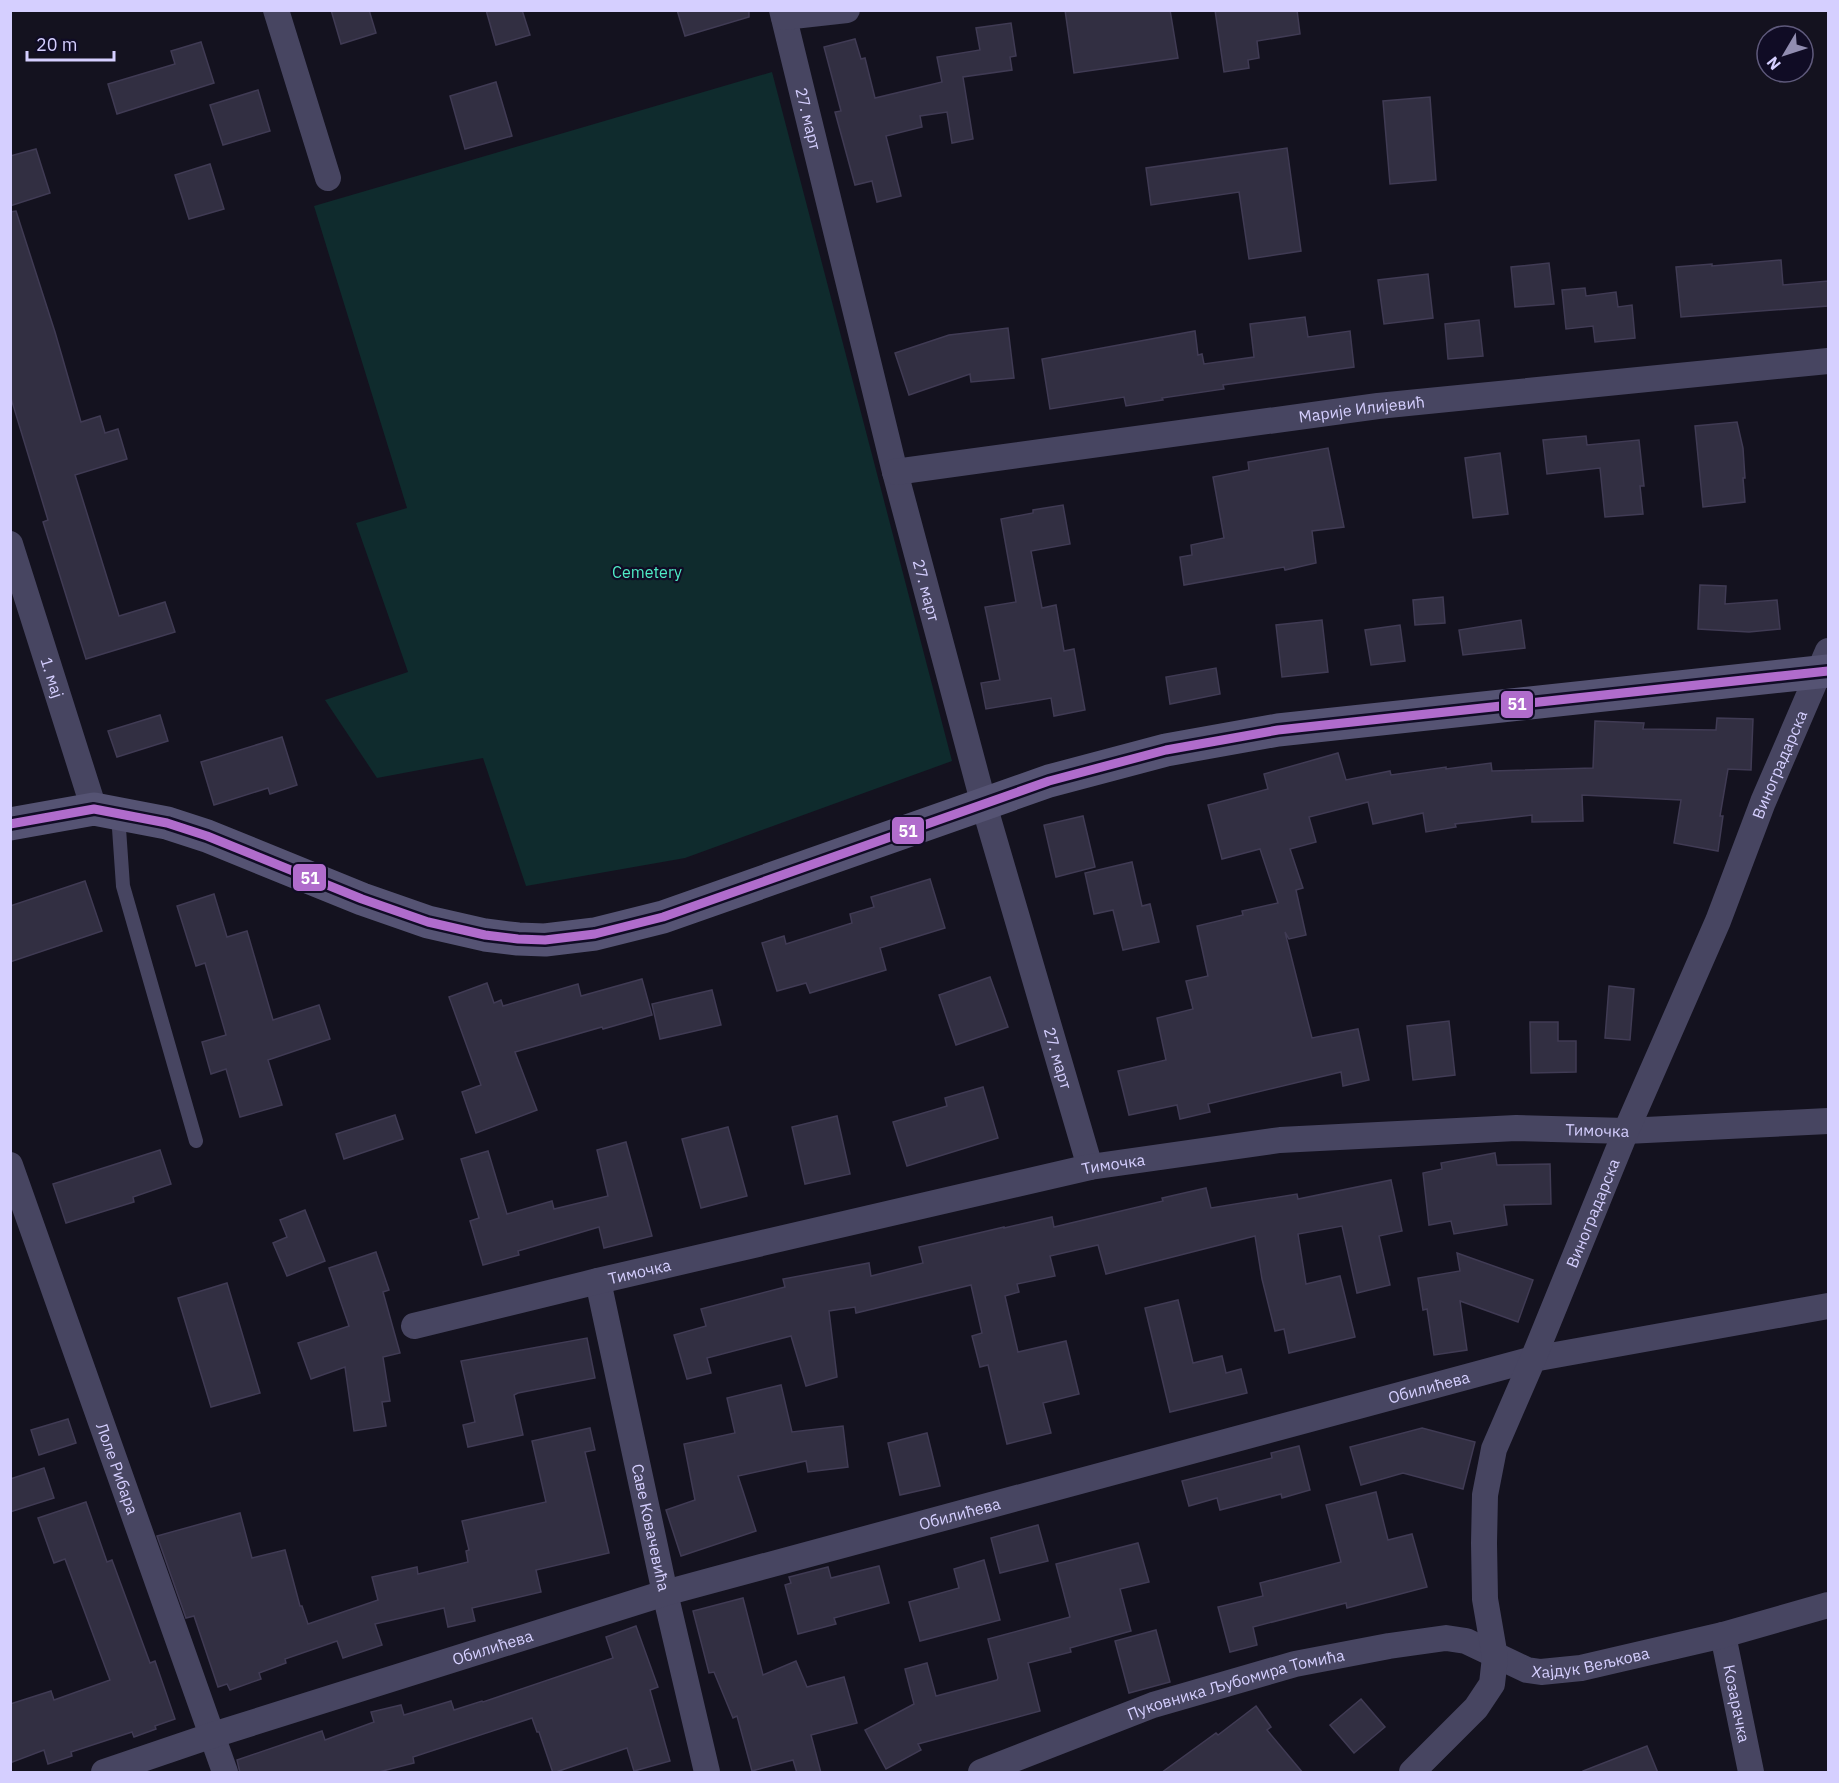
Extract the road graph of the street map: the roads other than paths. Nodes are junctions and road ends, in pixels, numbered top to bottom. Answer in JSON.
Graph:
{"nodes":[{"id":1,"x":276,"y":10,"type":"edge"},
{"id":2,"x":847,"y":10,"type":"edge"},
{"id":3,"x":783,"y":14,"type":"edge"},
{"id":4,"x":328,"y":178,"type":"dead end"},
{"id":5,"x":1828,"y":361,"type":"edge"},
{"id":6,"x":896,"y":472,"type":"junction"},
{"id":7,"x":10,"y":544,"type":"edge"},
{"id":8,"x":1826,"y":665,"type":"edge"},
{"id":9,"x":984,"y":805,"type":"junction"},
{"id":10,"x":106,"y":811,"type":"junction"},
{"id":11,"x":10,"y":824,"type":"edge"},
{"id":12,"x":1828,"y":1121,"type":"edge"},
{"id":13,"x":1626,"y":1131,"type":"junction"},
{"id":14,"x":196,"y":1141,"type":"dead end"},
{"id":15,"x":10,"y":1165,"type":"edge"},
{"id":16,"x":1089,"y":1167,"type":"junction"},
{"id":17,"x":598,"y":1281,"type":"junction"},
{"id":18,"x":1828,"y":1306,"type":"edge"},
{"id":19,"x":414,"y":1326,"type":"dead end"},
{"id":20,"x":1533,"y":1359,"type":"junction"},
{"id":21,"x":664,"y":1593,"type":"junction"},
{"id":22,"x":1828,"y":1605,"type":"edge"},
{"id":23,"x":1723,"y":1635,"type":"junction"},
{"id":24,"x":1495,"y":1657,"type":"junction"},
{"id":25,"x":210,"y":1736,"type":"junction"},
{"id":26,"x":104,"y":1773,"type":"edge"},
{"id":27,"x":225,"y":1773,"type":"edge"},
{"id":28,"x":707,"y":1773,"type":"edge"},
{"id":29,"x":981,"y":1773,"type":"edge"},
{"id":30,"x":1412,"y":1773,"type":"edge"},
{"id":31,"x":1751,"y":1773,"type":"edge"}],
"edges":[{"from":1,"to":4,"type":"street"},
{"from":2,"to":3,"type":"street"},
{"from":3,"to":6,"type":"street","name":"27. март"},
{"from":5,"to":6,"type":"street","name":"Марије Илијевић"},
{"from":6,"to":9,"type":"street","name":"27. март"},
{"from":7,"to":10,"type":"street","name":"1. мај"},
{"from":8,"to":9,"type":"main road"},
{"from":8,"to":13,"type":"street","name":"Виноградарска"},
{"from":9,"to":10,"type":"main road"},
{"from":9,"to":16,"type":"street","name":"27. март"},
{"from":10,"to":11,"type":"main road"},
{"from":10,"to":14,"type":"lane"},
{"from":12,"to":13,"type":"street","name":"Тимочка"},
{"from":13,"to":16,"type":"street","name":"Тимочка"},
{"from":13,"to":20,"type":"street","name":"Виноградарска"},
{"from":15,"to":25,"type":"street","name":"Лоле Рибара"},
{"from":16,"to":17,"type":"street","name":"Тимочка"},
{"from":17,"to":19,"type":"street","name":"Тимочка"},
{"from":17,"to":21,"type":"street","name":"Саве Ковачевића"},
{"from":18,"to":20,"type":"street","name":"Обилићева"},
{"from":20,"to":21,"type":"street","name":"Обилићева"},
{"from":20,"to":24,"type":"street","name":"Виноградарска"},
{"from":21,"to":25,"type":"street","name":"Обилићева"},
{"from":21,"to":28,"type":"street","name":"Саве Ковачевића"},
{"from":22,"to":23,"type":"street","name":"Хајдук Вељкова"},
{"from":23,"to":24,"type":"street","name":"Хајдук Вељкова"},
{"from":23,"to":31,"type":"street","name":"Козарачка"},
{"from":24,"to":29,"type":"street","name":"Пуковника Љубомира Томића"},
{"from":24,"to":30,"type":"street"},
{"from":25,"to":26,"type":"street","name":"Обилићева"},
{"from":25,"to":27,"type":"street","name":"Лоле Рибара"}]}
